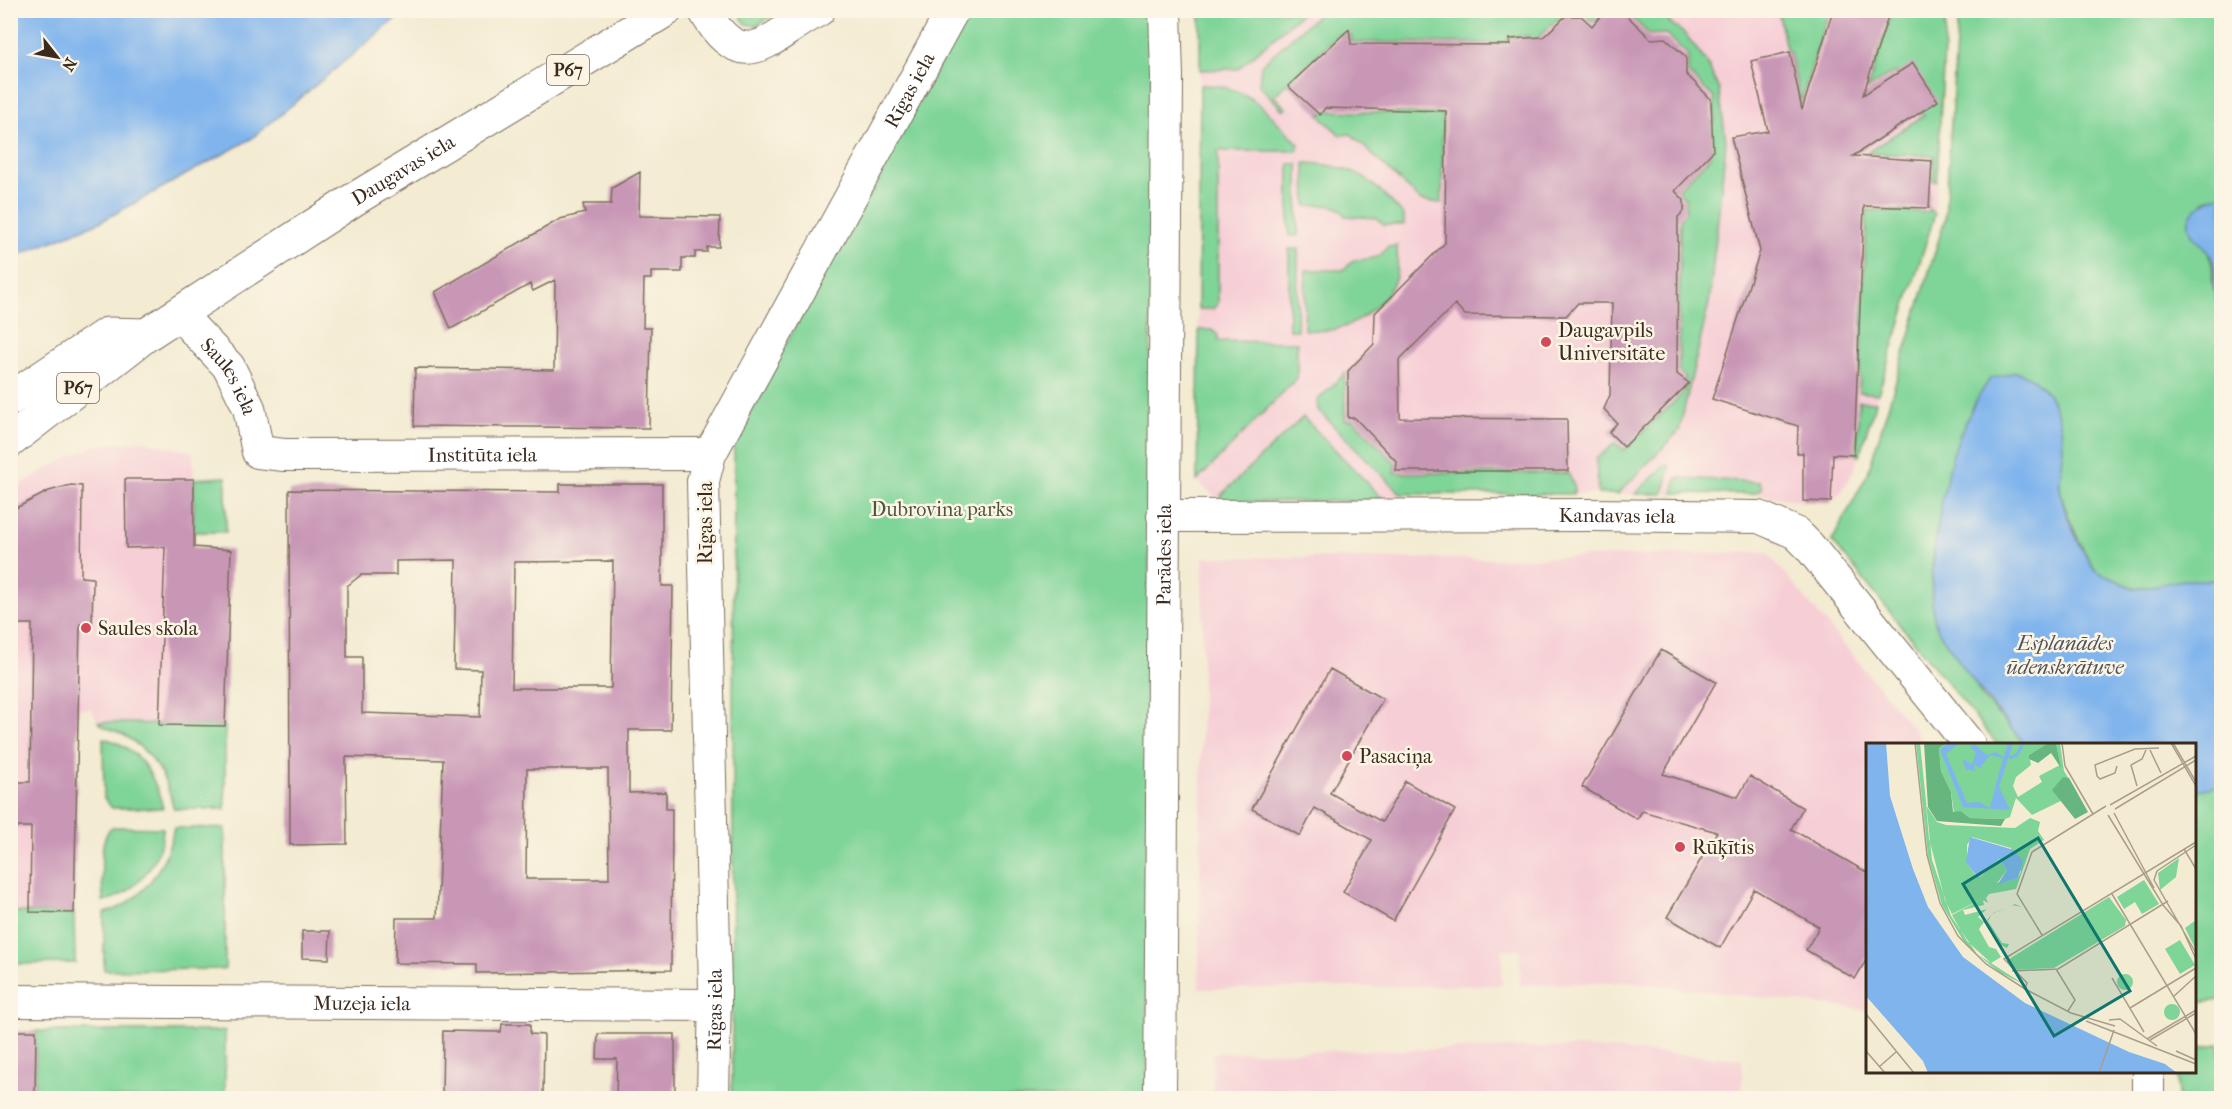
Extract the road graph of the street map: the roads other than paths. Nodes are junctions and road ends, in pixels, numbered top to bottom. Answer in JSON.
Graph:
{"nodes":[{"id":1,"x":666,"y":10,"type":"edge"},
{"id":2,"x":704,"y":10,"type":"edge"},
{"id":3,"x":819,"y":10,"type":"edge"},
{"id":4,"x":953,"y":10,"type":"edge"},
{"id":5,"x":1165,"y":10,"type":"edge"},
{"id":6,"x":179,"y":314,"type":"junction"},
{"id":7,"x":146,"y":335,"type":"junction"},
{"id":8,"x":10,"y":399,"type":"edge"},
{"id":9,"x":10,"y":441,"type":"edge"},
{"id":10,"x":258,"y":452,"type":"joint"},
{"id":11,"x":710,"y":454,"type":"junction"},
{"id":12,"x":1163,"y":516,"type":"junction"},
{"id":13,"x":1968,"y":743,"type":"edge"},
{"id":14,"x":10,"y":1001,"type":"edge"},
{"id":15,"x":715,"y":1005,"type":"junction"},
{"id":16,"x":713,"y":1098,"type":"edge"},
{"id":17,"x":1160,"y":1098,"type":"edge"}],
"edges":[{"from":1,"to":6,"type":"main road","name":"Daugavas iela","number":"P67"},
{"from":2,"to":3,"type":"street"},
{"from":4,"to":11,"type":"street","name":"Rīgas iela"},
{"from":5,"to":12,"type":"street","name":"Parādes iela"},
{"from":6,"to":7,"type":"main road","name":"Daugavas iela","number":"P67"},
{"from":6,"to":10,"type":"street","name":"Saules iela"},
{"from":7,"to":8,"type":"main road","number":"P67"},
{"from":7,"to":9,"type":"main road","name":"Daugavas iela","number":"P67"},
{"from":10,"to":11,"type":"street","name":"Institūta iela"},
{"from":11,"to":15,"type":"street","name":"Rīgas iela"},
{"from":12,"to":13,"type":"street","name":"Kandavas iela"},
{"from":12,"to":17,"type":"street","name":"Parādes iela"},
{"from":14,"to":15,"type":"street","name":"Muzeja iela"},
{"from":15,"to":16,"type":"street","name":"Rīgas iela"}]}
